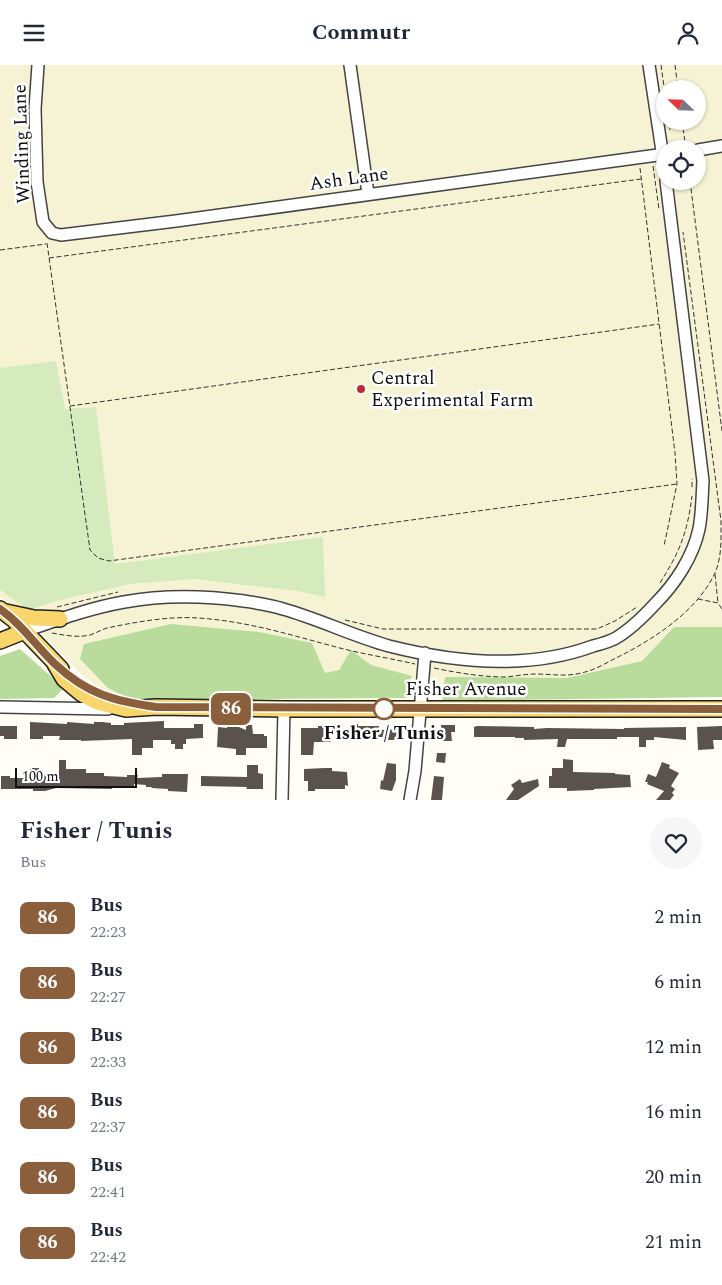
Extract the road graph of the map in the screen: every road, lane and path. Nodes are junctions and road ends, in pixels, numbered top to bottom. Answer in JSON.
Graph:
{"nodes":[{"id":1,"x":38,"y":65,"type":"edge"},
{"id":2,"x":350,"y":65,"type":"edge"},
{"id":3,"x":649,"y":65,"type":"edge"},
{"id":4,"x":661,"y":65,"type":"edge"},
{"id":5,"x":675,"y":65,"type":"edge"},
{"id":6,"x":663,"y":80,"type":"edge"},
{"id":7,"x":677,"y":80,"type":"edge"},
{"id":8,"x":658,"y":140,"type":"edge"},
{"id":9,"x":722,"y":146,"type":"edge"},
{"id":10,"x":706,"y":148,"type":"edge"},
{"id":11,"x":656,"y":155,"type":"edge"},
{"id":12,"x":639,"y":157,"type":"junction"},
{"id":13,"x":641,"y":179,"type":"junction"},
{"id":14,"x":659,"y":190,"type":"edge"},
{"id":15,"x":667,"y":190,"type":"edge"},
{"id":16,"x":691,"y":190,"type":"edge"},
{"id":17,"x":368,"y":194,"type":"junction"},
{"id":18,"x":659,"y":213,"type":"dead end"},
{"id":19,"x":52,"y":233,"type":"junction"},
{"id":20,"x":47,"y":243,"type":"junction"},
{"id":21,"x":0,"y":250,"type":"edge"},
{"id":22,"x":49,"y":258,"type":"junction"},
{"id":23,"x":659,"y":324,"type":"junction"},
{"id":24,"x":70,"y":407,"type":"junction"},
{"id":25,"x":722,"y":431,"type":"edge"},
{"id":26,"x":692,"y":473,"type":"dead end"},
{"id":27,"x":677,"y":484,"type":"junction"},
{"id":28,"x":664,"y":546,"type":"dead end"},
{"id":29,"x":715,"y":573,"type":"dead end"},
{"id":30,"x":658,"y":587,"type":"dead end"},
{"id":31,"x":124,"y":591,"type":"dead end"},
{"id":32,"x":697,"y":599,"type":"dead end"},
{"id":33,"x":718,"y":603,"type":"junction"},
{"id":34,"x":641,"y":605,"type":"dead end"},
{"id":35,"x":722,"y":609,"type":"edge"},
{"id":36,"x":1,"y":610,"type":"edge"},
{"id":37,"x":55,"y":614,"type":"junction"},
{"id":38,"x":341,"y":619,"type":"dead end"},
{"id":39,"x":25,"y":631,"type":"junction"},
{"id":40,"x":48,"y":633,"type":"dead end"},
{"id":41,"x":0,"y":641,"type":"edge"},
{"id":42,"x":426,"y":653,"type":"junction"},
{"id":43,"x":55,"y":664,"type":"junction"},
{"id":44,"x":418,"y":665,"type":"dead end"},
{"id":45,"x":0,"y":707,"type":"edge"},
{"id":46,"x":156,"y":707,"type":"junction"},
{"id":47,"x":126,"y":709,"type":"junction"},
{"id":48,"x":284,"y":709,"type":"junction"},
{"id":49,"x":421,"y":709,"type":"junction"},
{"id":50,"x":722,"y":709,"type":"edge"},
{"id":51,"x":282,"y":800,"type":"edge"},
{"id":52,"x":410,"y":800,"type":"edge"}],
"edges":[{"from":1,"to":19,"type":"street","name":"Winding Lane"},
{"from":2,"to":17,"type":"street"},
{"from":3,"to":8,"type":"street"},
{"from":4,"to":6,"type":"path"},
{"from":5,"to":7,"type":"path"},
{"from":9,"to":10,"type":"street"},
{"from":11,"to":12,"type":"street","name":"Ash Lane"},
{"from":12,"to":13,"type":"path"},
{"from":12,"to":17,"type":"street","name":"Ash Lane"},
{"from":13,"to":22,"type":"path"},
{"from":13,"to":23,"type":"path"},
{"from":14,"to":18,"type":"path"},
{"from":15,"to":42,"type":"street"},
{"from":16,"to":25,"type":"path"},
{"from":17,"to":19,"type":"street","name":"Ash Lane"},
{"from":19,"to":20,"type":"path"},
{"from":20,"to":21,"type":"path"},
{"from":20,"to":22,"type":"path"},
{"from":22,"to":24,"type":"path"},
{"from":23,"to":24,"type":"path"},
{"from":23,"to":27,"type":"path"},
{"from":24,"to":27,"type":"path"},
{"from":26,"to":30,"type":"path"},
{"from":27,"to":28,"type":"path"},
{"from":29,"to":33,"type":"path"},
{"from":31,"to":37,"type":"path"},
{"from":32,"to":33,"type":"path"},
{"from":33,"to":35,"type":"path"},
{"from":34,"to":38,"type":"path"},
{"from":36,"to":37,"type":"main road"},
{"from":36,"to":39,"type":"main road"},
{"from":37,"to":39,"type":"street"},
{"from":37,"to":42,"type":"street"},
{"from":39,"to":41,"type":"main road"},
{"from":39,"to":43,"type":"main road"},
{"from":40,"to":44,"type":"path"},
{"from":42,"to":49,"type":"street"},
{"from":43,"to":46,"type":"main road"},
{"from":43,"to":47,"type":"main road"},
{"from":45,"to":47,"type":"street","name":"Fisher Avenue"},
{"from":46,"to":47,"type":"main road","name":"Fisher Avenue"},
{"from":46,"to":48,"type":"main road","name":"Fisher Avenue"},
{"from":48,"to":49,"type":"main road","name":"Fisher Avenue"},
{"from":48,"to":51,"type":"street"},
{"from":49,"to":50,"type":"main road","name":"Fisher Avenue"},
{"from":49,"to":52,"type":"street"}]}
